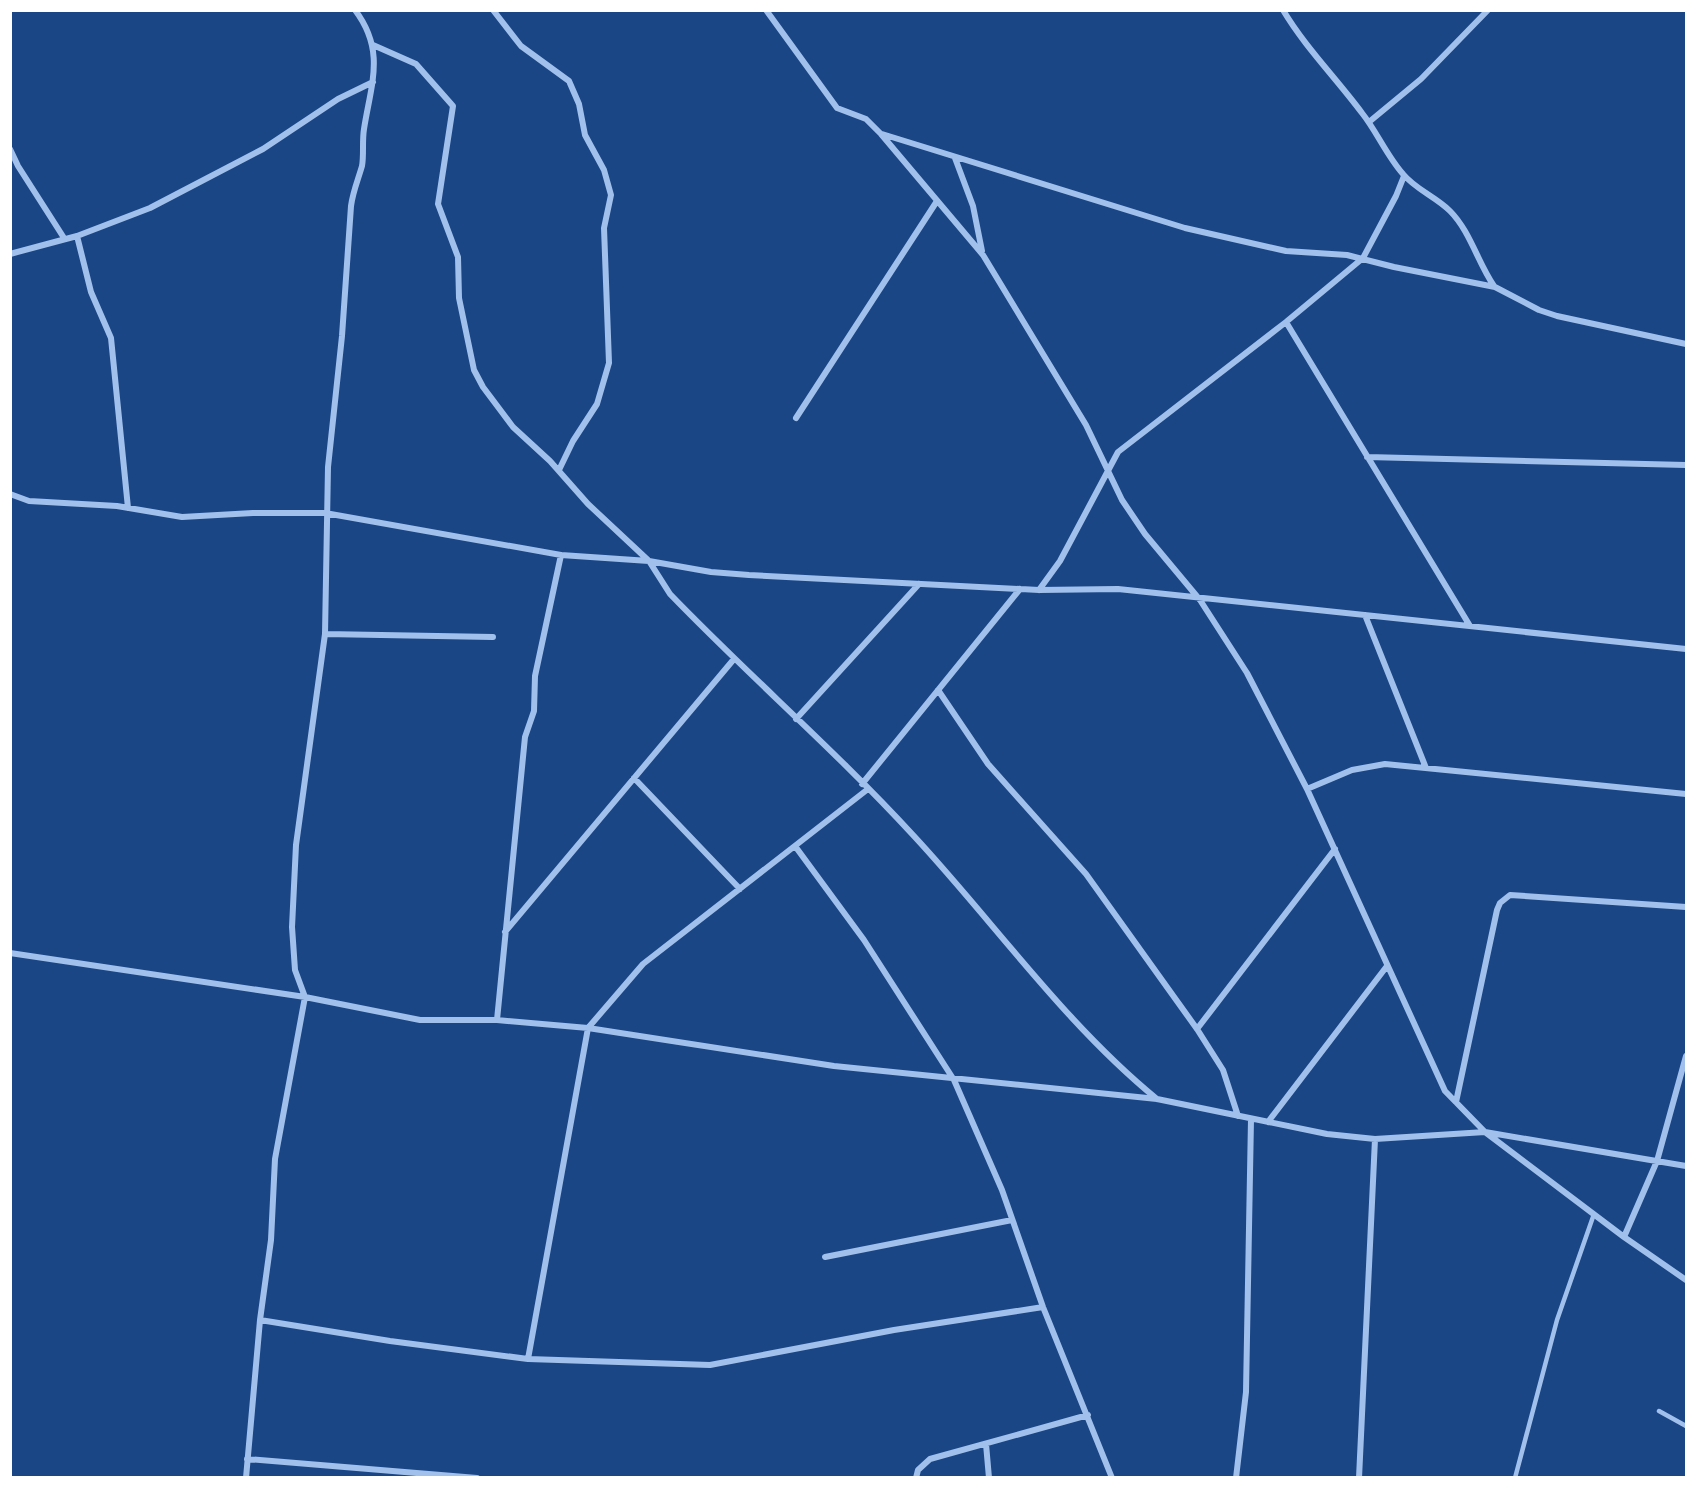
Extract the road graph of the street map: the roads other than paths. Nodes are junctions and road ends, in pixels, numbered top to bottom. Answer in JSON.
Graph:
{"nodes":[{"id":1,"x":355,"y":10,"type":"edge"},
{"id":2,"x":493,"y":10,"type":"edge"},
{"id":3,"x":766,"y":10,"type":"edge"},
{"id":4,"x":1283,"y":10,"type":"edge"},
{"id":5,"x":1488,"y":10,"type":"edge"},
{"id":6,"x":373,"y":45,"type":"junction"},
{"id":7,"x":373,"y":82,"type":"junction"},
{"id":8,"x":1369,"y":122,"type":"junction"},
{"id":9,"x":881,"y":134,"type":"junction"},
{"id":10,"x":10,"y":148,"type":"edge"},
{"id":11,"x":955,"y":158,"type":"junction"},
{"id":12,"x":1404,"y":176,"type":"junction"},
{"id":13,"x":938,"y":201,"type":"junction"},
{"id":14,"x":77,"y":236,"type":"junction"},
{"id":15,"x":64,"y":238,"type":"junction"},
{"id":16,"x":10,"y":254,"type":"edge"},
{"id":17,"x":983,"y":255,"type":"junction"},
{"id":18,"x":1362,"y":258,"type":"junction"},
{"id":19,"x":1495,"y":287,"type":"junction"},
{"id":20,"x":1286,"y":322,"type":"junction"},
{"id":21,"x":1686,"y":344,"type":"edge"},
{"id":22,"x":796,"y":418,"type":"dead end"},
{"id":23,"x":1367,"y":457,"type":"junction"},
{"id":24,"x":1686,"y":465,"type":"edge"},
{"id":25,"x":1107,"y":469,"type":"junction"},
{"id":26,"x":559,"y":470,"type":"junction"},
{"id":27,"x":10,"y":494,"type":"edge"},
{"id":28,"x":128,"y":508,"type":"junction"},
{"id":29,"x":326,"y":513,"type":"junction"},
{"id":30,"x":561,"y":555,"type":"junction"},
{"id":31,"x":649,"y":561,"type":"junction"},
{"id":32,"x":919,"y":584,"type":"junction"},
{"id":33,"x":1020,"y":589,"type":"junction"},
{"id":34,"x":1039,"y":590,"type":"junction"},
{"id":35,"x":1200,"y":600,"type":"junction"},
{"id":36,"x":1365,"y":615,"type":"junction"},
{"id":37,"x":1470,"y":626,"type":"junction"},
{"id":38,"x":325,"y":634,"type":"junction"},
{"id":39,"x":493,"y":637,"type":"dead end"},
{"id":40,"x":1686,"y":649,"type":"edge"},
{"id":41,"x":734,"y":659,"type":"junction"},
{"id":42,"x":938,"y":690,"type":"junction"},
{"id":43,"x":796,"y":719,"type":"junction"},
{"id":44,"x":1426,"y":768,"type":"junction"},
{"id":45,"x":634,"y":778,"type":"junction"},
{"id":46,"x":862,"y":784,"type":"junction"},
{"id":47,"x":868,"y":789,"type":"junction"},
{"id":48,"x":1307,"y":789,"type":"junction"},
{"id":49,"x":1686,"y":794,"type":"edge"},
{"id":50,"x":795,"y":846,"type":"junction"},
{"id":51,"x":1335,"y":849,"type":"junction"},
{"id":52,"x":740,"y":889,"type":"junction"},
{"id":53,"x":1686,"y":907,"type":"edge"},
{"id":54,"x":505,"y":932,"type":"junction"},
{"id":55,"x":10,"y":953,"type":"edge"},
{"id":56,"x":1387,"y":966,"type":"junction"},
{"id":57,"x":305,"y":997,"type":"junction"},
{"id":58,"x":496,"y":1020,"type":"junction"},
{"id":59,"x":588,"y":1028,"type":"junction"},
{"id":60,"x":1197,"y":1029,"type":"junction"},
{"id":61,"x":1686,"y":1056,"type":"edge"},
{"id":62,"x":954,"y":1080,"type":"junction"},
{"id":63,"x":1157,"y":1099,"type":"junction"},
{"id":64,"x":1456,"y":1102,"type":"junction"},
{"id":65,"x":1238,"y":1116,"type":"junction"},
{"id":66,"x":1251,"y":1119,"type":"junction"},
{"id":67,"x":1268,"y":1122,"type":"junction"},
{"id":68,"x":1485,"y":1132,"type":"junction"},
{"id":69,"x":1375,"y":1139,"type":"junction"},
{"id":70,"x":1658,"y":1161,"type":"junction"},
{"id":71,"x":1686,"y":1166,"type":"edge"},
{"id":72,"x":1594,"y":1214,"type":"junction"},
{"id":73,"x":1012,"y":1220,"type":"junction"},
{"id":74,"x":1624,"y":1237,"type":"junction"},
{"id":75,"x":825,"y":1257,"type":"dead end"},
{"id":76,"x":1686,"y":1280,"type":"edge"},
{"id":77,"x":1043,"y":1307,"type":"junction"},
{"id":78,"x":260,"y":1320,"type":"junction"},
{"id":79,"x":528,"y":1359,"type":"junction"},
{"id":80,"x":1659,"y":1411,"type":"dead end"},
{"id":81,"x":1088,"y":1415,"type":"junction"},
{"id":82,"x":1686,"y":1426,"type":"edge"},
{"id":83,"x":986,"y":1444,"type":"junction"},
{"id":84,"x":247,"y":1459,"type":"junction"},
{"id":85,"x":246,"y":1478,"type":"edge"},
{"id":86,"x":477,"y":1478,"type":"edge"},
{"id":87,"x":916,"y":1478,"type":"edge"},
{"id":88,"x":989,"y":1478,"type":"edge"},
{"id":89,"x":1112,"y":1478,"type":"edge"},
{"id":90,"x":1236,"y":1478,"type":"edge"},
{"id":91,"x":1359,"y":1478,"type":"edge"},
{"id":92,"x":1515,"y":1478,"type":"edge"}],
"edges":[{"from":1,"to":6,"type":"street"},
{"from":2,"to":26,"type":"street"},
{"from":3,"to":9,"type":"street"},
{"from":4,"to":8,"type":"street"},
{"from":5,"to":8,"type":"street"},
{"from":6,"to":7,"type":"street"},
{"from":6,"to":26,"type":"street"},
{"from":7,"to":14,"type":"street"},
{"from":7,"to":29,"type":"street"},
{"from":8,"to":12,"type":"street"},
{"from":9,"to":11,"type":"street"},
{"from":9,"to":13,"type":"street"},
{"from":10,"to":15,"type":"street"},
{"from":11,"to":17,"type":"street"},
{"from":11,"to":18,"type":"street"},
{"from":12,"to":18,"type":"street"},
{"from":12,"to":19,"type":"street"},
{"from":13,"to":17,"type":"street"},
{"from":13,"to":22,"type":"street"},
{"from":14,"to":15,"type":"street"},
{"from":14,"to":28,"type":"street"},
{"from":15,"to":16,"type":"street"},
{"from":17,"to":25,"type":"street"},
{"from":18,"to":19,"type":"street"},
{"from":18,"to":20,"type":"street"},
{"from":19,"to":21,"type":"street"},
{"from":20,"to":23,"type":"street"},
{"from":20,"to":25,"type":"street"},
{"from":23,"to":24,"type":"street"},
{"from":23,"to":37,"type":"street"},
{"from":25,"to":34,"type":"street"},
{"from":25,"to":35,"type":"street"},
{"from":26,"to":31,"type":"street"},
{"from":27,"to":28,"type":"street"},
{"from":28,"to":29,"type":"street"},
{"from":29,"to":30,"type":"street"},
{"from":29,"to":38,"type":"street"},
{"from":30,"to":31,"type":"street"},
{"from":30,"to":54,"type":"street"},
{"from":31,"to":32,"type":"street"},
{"from":31,"to":41,"type":"street"},
{"from":32,"to":33,"type":"street"},
{"from":32,"to":43,"type":"street"},
{"from":33,"to":34,"type":"street"},
{"from":33,"to":42,"type":"street"},
{"from":34,"to":35,"type":"street"},
{"from":35,"to":36,"type":"street"},
{"from":35,"to":48,"type":"street"},
{"from":36,"to":37,"type":"street"},
{"from":36,"to":44,"type":"street"},
{"from":37,"to":40,"type":"street"},
{"from":38,"to":39,"type":"street"},
{"from":38,"to":57,"type":"street"},
{"from":41,"to":43,"type":"street"},
{"from":41,"to":45,"type":"street"},
{"from":42,"to":46,"type":"street"},
{"from":42,"to":60,"type":"street"},
{"from":43,"to":46,"type":"street"},
{"from":44,"to":48,"type":"street"},
{"from":44,"to":49,"type":"street"},
{"from":45,"to":52,"type":"street"},
{"from":45,"to":54,"type":"street"},
{"from":46,"to":47,"type":"street"},
{"from":47,"to":50,"type":"street"},
{"from":47,"to":63,"type":"street"},
{"from":48,"to":51,"type":"street"},
{"from":50,"to":52,"type":"street"},
{"from":50,"to":62,"type":"street"},
{"from":51,"to":56,"type":"street"},
{"from":51,"to":60,"type":"street"},
{"from":52,"to":59,"type":"street"},
{"from":53,"to":64,"type":"street"},
{"from":54,"to":58,"type":"street"},
{"from":55,"to":57,"type":"street"},
{"from":56,"to":64,"type":"street"},
{"from":56,"to":67,"type":"street"},
{"from":57,"to":58,"type":"street"},
{"from":57,"to":78,"type":"street"},
{"from":58,"to":59,"type":"street"},
{"from":59,"to":62,"type":"street"},
{"from":59,"to":79,"type":"street"},
{"from":60,"to":65,"type":"street"},
{"from":61,"to":70,"type":"street"},
{"from":62,"to":63,"type":"street"},
{"from":62,"to":73,"type":"street"},
{"from":63,"to":65,"type":"street"},
{"from":64,"to":68,"type":"street"},
{"from":65,"to":66,"type":"street"},
{"from":66,"to":67,"type":"street"},
{"from":66,"to":90,"type":"street"},
{"from":67,"to":69,"type":"street"},
{"from":68,"to":69,"type":"street"},
{"from":68,"to":70,"type":"street"},
{"from":68,"to":72,"type":"street"},
{"from":69,"to":91,"type":"street"},
{"from":70,"to":71,"type":"street"},
{"from":70,"to":74,"type":"street"},
{"from":72,"to":74,"type":"street"},
{"from":72,"to":92,"type":"lane"},
{"from":73,"to":75,"type":"street"},
{"from":73,"to":77,"type":"street"},
{"from":74,"to":76,"type":"street"},
{"from":77,"to":79,"type":"street"},
{"from":77,"to":81,"type":"street"},
{"from":78,"to":79,"type":"street"},
{"from":78,"to":84,"type":"street"},
{"from":80,"to":82,"type":"lane"},
{"from":81,"to":83,"type":"street"},
{"from":81,"to":89,"type":"street"},
{"from":83,"to":87,"type":"street"},
{"from":83,"to":88,"type":"street"},
{"from":84,"to":85,"type":"street"},
{"from":84,"to":86,"type":"street"}]}
